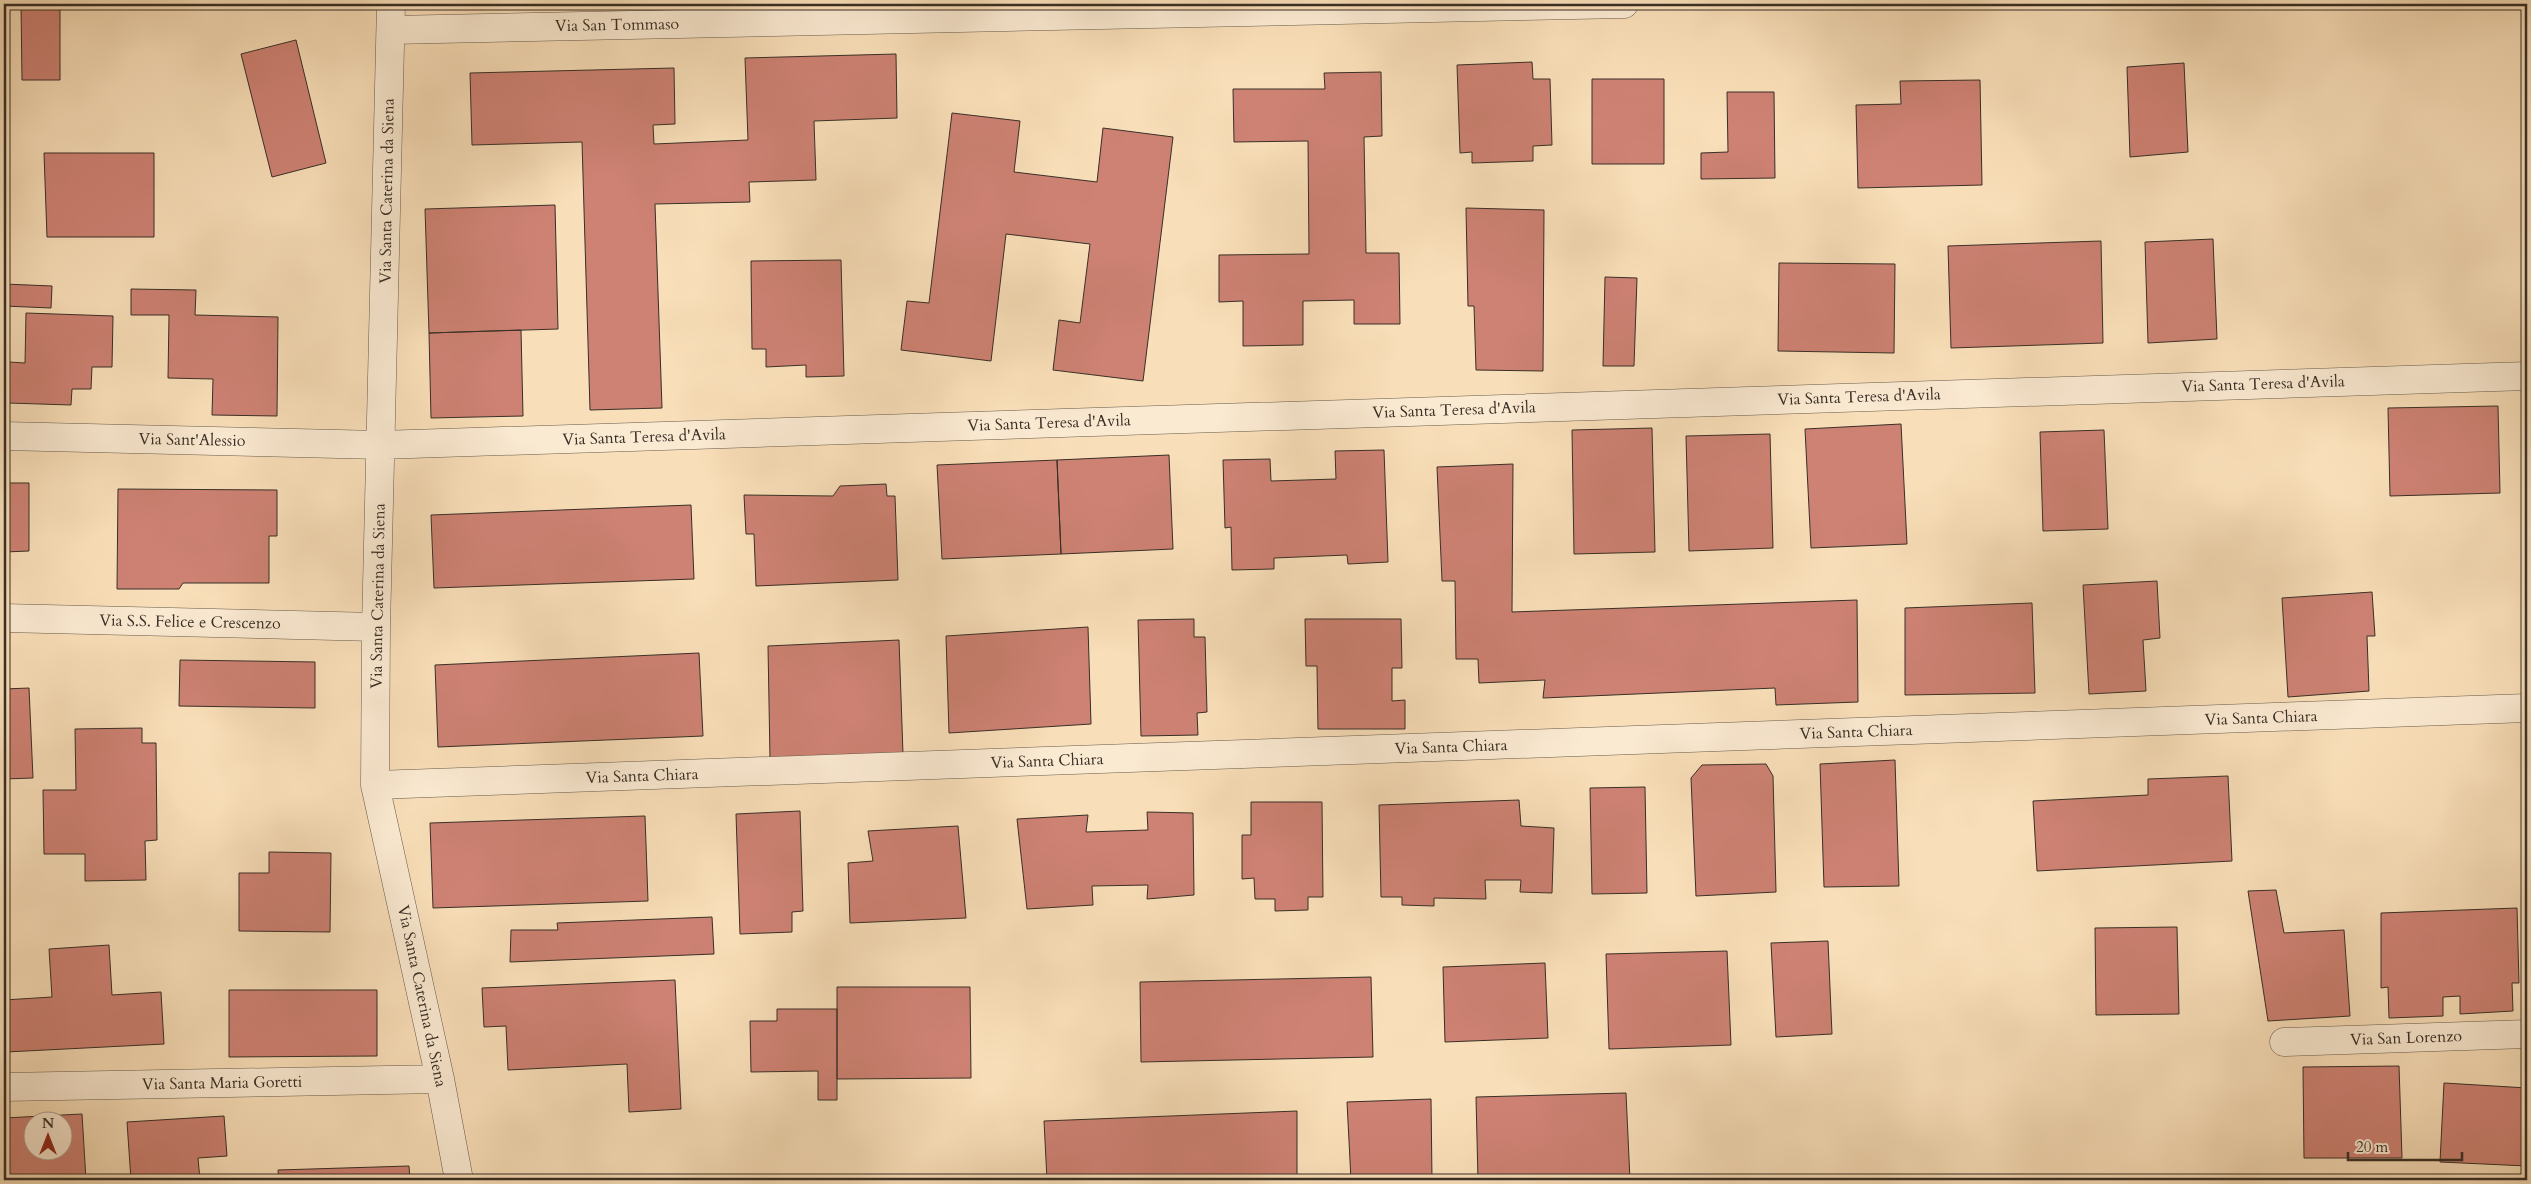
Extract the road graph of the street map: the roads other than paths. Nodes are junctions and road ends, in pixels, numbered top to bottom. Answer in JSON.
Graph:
{"nodes":[{"id":1,"x":1624,"y":4,"type":"edge"},
{"id":2,"x":391,"y":17,"type":"edge"},
{"id":3,"x":2527,"y":376,"type":"edge"},
{"id":4,"x":4,"y":436,"type":"edge"},
{"id":5,"x":380,"y":445,"type":"junction"},
{"id":6,"x":4,"y":618,"type":"edge"},
{"id":7,"x":376,"y":627,"type":"junction"},
{"id":8,"x":2527,"y":708,"type":"edge"},
{"id":9,"x":376,"y":785,"type":"junction"},
{"id":10,"x":2527,"y":1034,"type":"edge"},
{"id":11,"x":2284,"y":1042,"type":"dead end"},
{"id":12,"x":440,"y":1079,"type":"junction"},
{"id":13,"x":4,"y":1088,"type":"edge"},
{"id":14,"x":460,"y":1180,"type":"edge"}],
"edges":[{"from":1,"to":2,"type":"street","name":"Via San Tommaso"},
{"from":2,"to":5,"type":"street","name":"Via Santa Caterina da Siena"},
{"from":3,"to":5,"type":"street","name":"Via Santa Teresa d'Avila"},
{"from":4,"to":5,"type":"street","name":"Via Sant'Alessio"},
{"from":5,"to":7,"type":"street","name":"Via Santa Caterina da Siena"},
{"from":6,"to":7,"type":"street","name":"Via S.S. Felice e Crescenzo"},
{"from":7,"to":9,"type":"street","name":"Via Santa Caterina da Siena"},
{"from":8,"to":9,"type":"street","name":"Via Santa Chiara"},
{"from":9,"to":12,"type":"street","name":"Via Santa Caterina da Siena"},
{"from":10,"to":11,"type":"street","name":"Via San Lorenzo"},
{"from":12,"to":13,"type":"street","name":"Via Santa Maria Goretti"},
{"from":12,"to":14,"type":"street","name":"Via Santa Caterina da Siena"}]}
